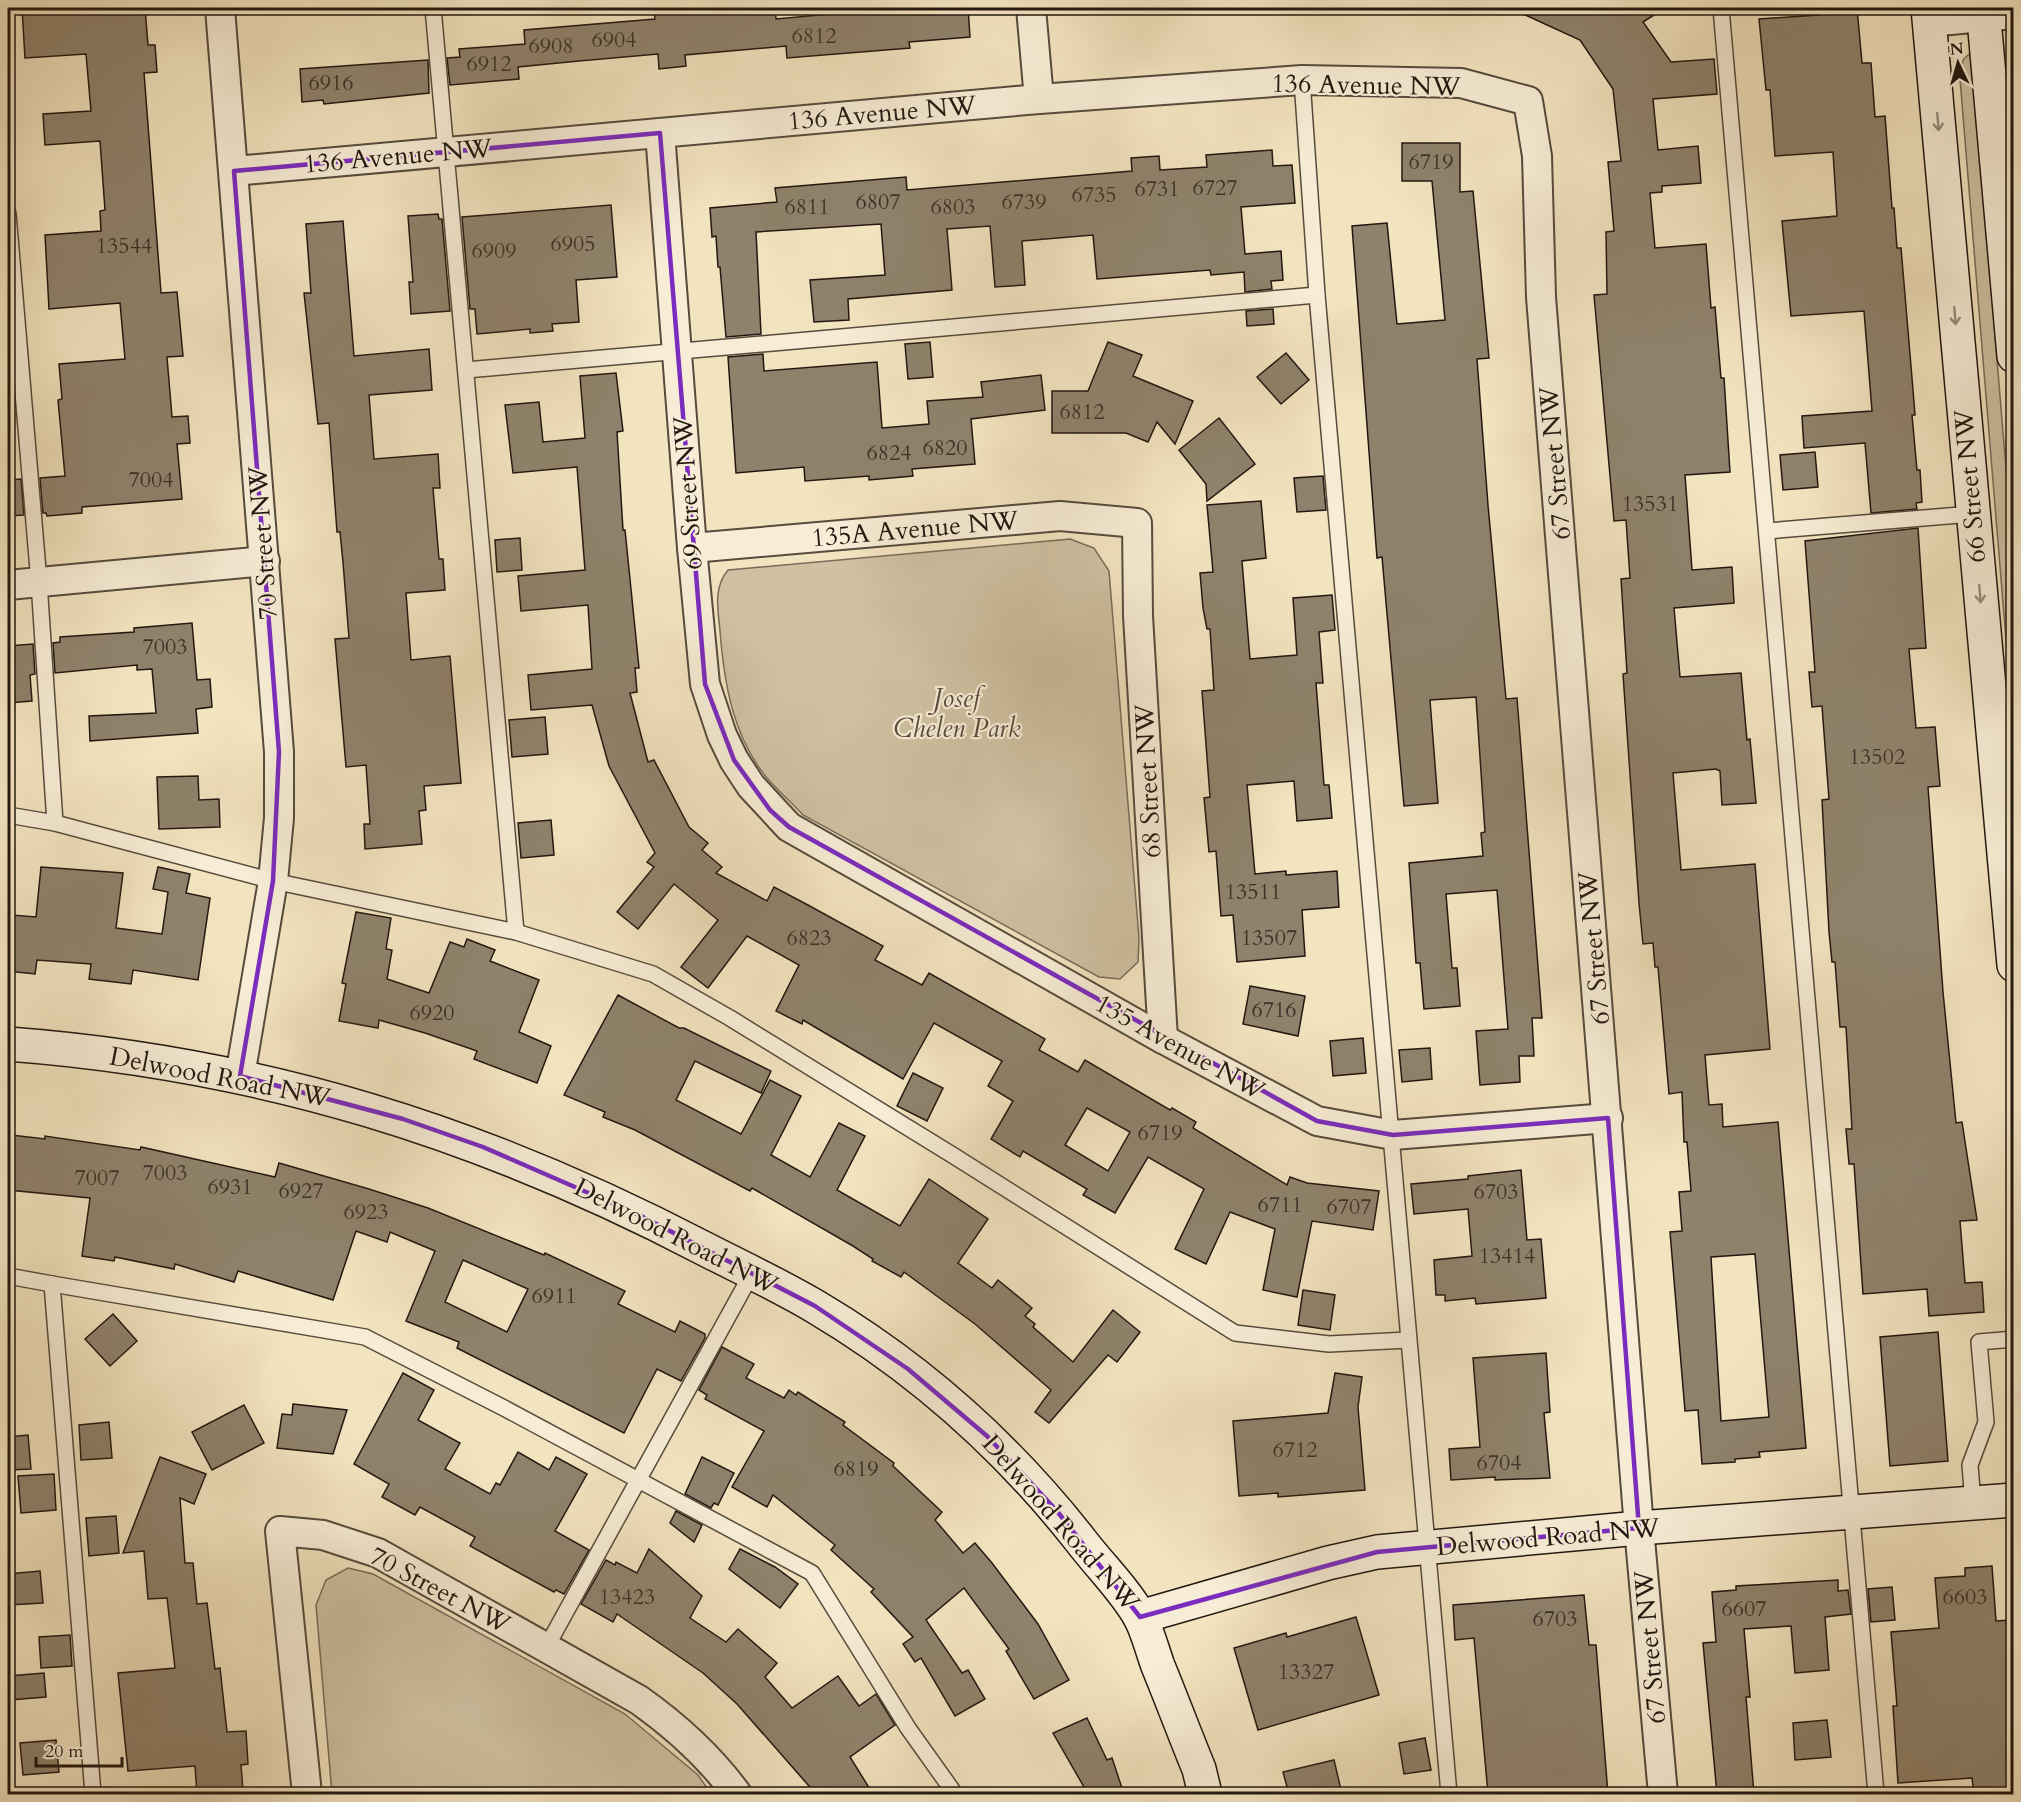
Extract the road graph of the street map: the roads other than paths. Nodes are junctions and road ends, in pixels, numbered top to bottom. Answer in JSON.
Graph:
{"nodes":[{"id":1,"x":220,"y":8,"type":"edge"},
{"id":2,"x":433,"y":8,"type":"edge"},
{"id":3,"x":1031,"y":8,"type":"edge"},
{"id":4,"x":1720,"y":8,"type":"edge"},
{"id":5,"x":1994,"y":13,"type":"edge"},
{"id":6,"x":1929,"y":15,"type":"edge"},
{"id":7,"x":1302,"y":80,"type":"junction"},
{"id":8,"x":1039,"y":99,"type":"junction"},
{"id":9,"x":1528,"y":101,"type":"joint"},
{"id":10,"x":660,"y":133,"type":"junction"},
{"id":11,"x":448,"y":152,"type":"junction"},
{"id":12,"x":234,"y":171,"type":"junction"},
{"id":13,"x":8,"y":214,"type":"edge"},
{"id":14,"x":1317,"y":295,"type":"junction"},
{"id":15,"x":677,"y":351,"type":"junction"},
{"id":16,"x":2013,"y":356,"type":"edge"},
{"id":17,"x":466,"y":370,"type":"junction"},
{"id":18,"x":15,"y":379,"type":"edge"},
{"id":19,"x":1972,"y":514,"type":"junction"},
{"id":20,"x":1137,"y":523,"type":"joint"},
{"id":21,"x":1767,"y":531,"type":"junction"},
{"id":22,"x":692,"y":548,"type":"junction"},
{"id":23,"x":265,"y":561,"type":"junction"},
{"id":24,"x":39,"y":582,"type":"junction"},
{"id":25,"x":8,"y":585,"type":"edge"},
{"id":26,"x":8,"y":815,"type":"edge"},
{"id":27,"x":55,"y":823,"type":"junction"},
{"id":28,"x":789,"y":827,"type":"joint"},
{"id":29,"x":273,"y":881,"type":"junction"},
{"id":30,"x":516,"y":932,"type":"junction"},
{"id":31,"x":2013,"y":965,"type":"edge"},
{"id":32,"x":1163,"y":1039,"type":"junction"},
{"id":33,"x":8,"y":1044,"type":"edge"},
{"id":34,"x":240,"y":1076,"type":"junction"},
{"id":35,"x":1608,"y":1118,"type":"junction"},
{"id":36,"x":1393,"y":1135,"type":"junction"},
{"id":37,"x":752,"y":1273,"type":"junction"},
{"id":38,"x":8,"y":1276,"type":"edge"},
{"id":39,"x":52,"y":1284,"type":"junction"},
{"id":40,"x":2013,"y":1339,"type":"edge"},
{"id":41,"x":1408,"y":1340,"type":"junction"},
{"id":42,"x":638,"y":1480,"type":"junction"},
{"id":43,"x":2013,"y":1500,"type":"edge"},
{"id":44,"x":1973,"y":1503,"type":"junction"},
{"id":45,"x":1852,"y":1512,"type":"junction"},
{"id":46,"x":1639,"y":1528,"type":"junction"},
{"id":47,"x":1428,"y":1547,"type":"junction"},
{"id":48,"x":1140,"y":1617,"type":"junction"},
{"id":49,"x":546,"y":1648,"type":"junction"},
{"id":50,"x":93,"y":1794,"type":"edge"},
{"id":51,"x":307,"y":1794,"type":"edge"},
{"id":52,"x":737,"y":1794,"type":"edge"},
{"id":53,"x":955,"y":1794,"type":"edge"},
{"id":54,"x":1205,"y":1794,"type":"edge"},
{"id":55,"x":1449,"y":1794,"type":"edge"},
{"id":56,"x":1663,"y":1794,"type":"edge"},
{"id":57,"x":1876,"y":1794,"type":"edge"}],
"edges":[{"from":1,"to":12,"type":"street","name":"70 Street NW"},
{"from":2,"to":11,"type":"lane"},
{"from":3,"to":8,"type":"street"},
{"from":4,"to":21,"type":"lane"},
{"from":5,"to":6,"type":"street"},
{"from":5,"to":16,"type":"street"},
{"from":6,"to":19,"type":"street","name":"66 Street NW","one_way":true},
{"from":7,"to":8,"type":"street","name":"136 Avenue NW"},
{"from":7,"to":9,"type":"street","name":"136 Avenue NW"},
{"from":7,"to":14,"type":"lane"},
{"from":8,"to":10,"type":"street","name":"136 Avenue NW"},
{"from":9,"to":35,"type":"street","name":"67 Street NW"},
{"from":10,"to":11,"type":"street","name":"136 Avenue NW"},
{"from":10,"to":15,"type":"street","name":"69 Street NW"},
{"from":11,"to":12,"type":"street","name":"136 Avenue NW"},
{"from":11,"to":17,"type":"lane"},
{"from":12,"to":23,"type":"street","name":"70 Street NW"},
{"from":13,"to":18,"type":"lane"},
{"from":14,"to":15,"type":"lane"},
{"from":14,"to":36,"type":"lane"},
{"from":15,"to":17,"type":"lane"},
{"from":15,"to":22,"type":"street","name":"69 Street NW"},
{"from":17,"to":30,"type":"lane"},
{"from":18,"to":24,"type":"lane"},
{"from":19,"to":21,"type":"lane"},
{"from":19,"to":31,"type":"street","name":"66 Street NW","one_way":true},
{"from":20,"to":22,"type":"street","name":"135A Avenue NW"},
{"from":20,"to":32,"type":"street","name":"68 Street NW"},
{"from":21,"to":45,"type":"lane"},
{"from":22,"to":28,"type":"street","name":"69 Street NW"},
{"from":23,"to":24,"type":"street"},
{"from":23,"to":29,"type":"street","name":"70 Street NW"},
{"from":24,"to":25,"type":"street"},
{"from":24,"to":27,"type":"lane"},
{"from":26,"to":27,"type":"lane"},
{"from":27,"to":29,"type":"lane"},
{"from":28,"to":32,"type":"street","name":"135 Avenue NW"},
{"from":29,"to":30,"type":"lane"},
{"from":29,"to":34,"type":"street","name":"70 Street NW"},
{"from":30,"to":41,"type":"lane"},
{"from":32,"to":36,"type":"street","name":"135 Avenue NW"},
{"from":33,"to":34,"type":"street","name":"Delwood Road NW"},
{"from":34,"to":37,"type":"street","name":"Delwood Road NW"},
{"from":35,"to":36,"type":"street","name":"135 Avenue NW"},
{"from":35,"to":46,"type":"street","name":"67 Street NW"},
{"from":36,"to":41,"type":"lane"},
{"from":37,"to":42,"type":"lane"},
{"from":37,"to":48,"type":"street","name":"Delwood Road NW"},
{"from":38,"to":39,"type":"lane"},
{"from":39,"to":42,"type":"lane"},
{"from":39,"to":50,"type":"lane"},
{"from":40,"to":44,"type":"lane"},
{"from":41,"to":47,"type":"lane"},
{"from":42,"to":49,"type":"lane"},
{"from":42,"to":53,"type":"lane"},
{"from":43,"to":44,"type":"street","name":"Delwood Road NW"},
{"from":44,"to":45,"type":"street","name":"Delwood Road NW"},
{"from":45,"to":46,"type":"street","name":"Delwood Road NW"},
{"from":45,"to":57,"type":"lane"},
{"from":46,"to":47,"type":"street","name":"Delwood Road NW"},
{"from":46,"to":56,"type":"street","name":"67 Street NW"},
{"from":47,"to":48,"type":"street","name":"Delwood Road NW"},
{"from":47,"to":55,"type":"lane"},
{"from":48,"to":54,"type":"street"},
{"from":49,"to":51,"type":"street","name":"70 Street NW"},
{"from":49,"to":52,"type":"street","name":"70 Street NW"}]}
